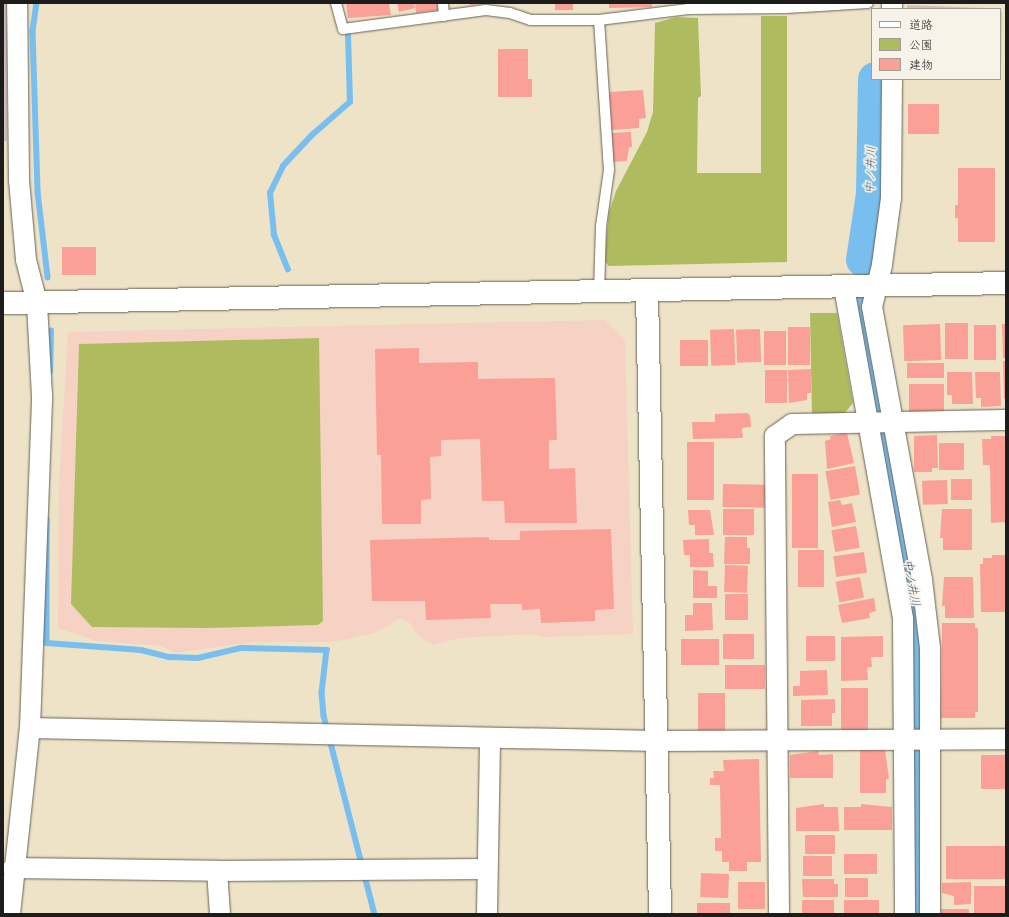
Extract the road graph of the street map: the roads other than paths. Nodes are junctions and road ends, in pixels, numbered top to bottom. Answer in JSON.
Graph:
{"nodes":[{"id":1,"x":18,"y":3,"type":"edge"},
{"id":2,"x":336,"y":3,"type":"edge"},
{"id":3,"x":443,"y":3,"type":"edge"},
{"id":4,"x":863,"y":3,"type":"edge"},
{"id":5,"x":868,"y":3,"type":"edge"},
{"id":6,"x":510,"y":8,"type":"edge"},
{"id":7,"x":444,"y":16,"type":"junction"},
{"id":8,"x":599,"y":20,"type":"junction"},
{"id":9,"x":892,"y":80,"type":"edge"},
{"id":10,"x":1006,"y":283,"type":"edge"},
{"id":11,"x":877,"y":284,"type":"junction"},
{"id":12,"x":844,"y":287,"type":"junction"},
{"id":13,"x":647,"y":292,"type":"junction"},
{"id":14,"x":599,"y":293,"type":"junction"},
{"id":15,"x":3,"y":302,"type":"edge"},
{"id":16,"x":37,"y":303,"type":"junction"},
{"id":17,"x":1006,"y":420,"type":"edge"},
{"id":18,"x":893,"y":421,"type":"junction"},
{"id":19,"x":866,"y":422,"type":"junction"},
{"id":20,"x":30,"y":728,"type":"junction"},
{"id":21,"x":490,"y":739,"type":"junction"},
{"id":22,"x":931,"y":739,"type":"junction"},
{"id":23,"x":1006,"y":739,"type":"edge"},
{"id":24,"x":776,"y":740,"type":"junction"},
{"id":25,"x":904,"y":740,"type":"junction"},
{"id":26,"x":658,"y":741,"type":"junction"},
{"id":27,"x":13,"y":868,"type":"junction"},
{"id":28,"x":486,"y":869,"type":"junction"},
{"id":29,"x":217,"y":871,"type":"junction"},
{"id":30,"x":10,"y":914,"type":"edge"},
{"id":31,"x":220,"y":914,"type":"edge"},
{"id":32,"x":487,"y":914,"type":"edge"},
{"id":33,"x":660,"y":914,"type":"edge"},
{"id":34,"x":779,"y":914,"type":"edge"},
{"id":35,"x":905,"y":914,"type":"edge"},
{"id":36,"x":930,"y":914,"type":"edge"}],
"edges":[{"from":1,"to":16,"type":"street"},
{"from":2,"to":7,"type":"lane"},
{"from":3,"to":7,"type":"lane"},
{"from":4,"to":5,"type":"lane"},
{"from":4,"to":8,"type":"lane"},
{"from":6,"to":7,"type":"lane"},
{"from":6,"to":8,"type":"lane"},
{"from":8,"to":14,"type":"lane"},
{"from":9,"to":11,"type":"street"},
{"from":10,"to":11,"type":"street"},
{"from":11,"to":12,"type":"street"},
{"from":11,"to":18,"type":"street"},
{"from":12,"to":13,"type":"street"},
{"from":12,"to":19,"type":"street"},
{"from":13,"to":14,"type":"street"},
{"from":13,"to":26,"type":"street"},
{"from":14,"to":16,"type":"street"},
{"from":15,"to":16,"type":"street"},
{"from":16,"to":20,"type":"street"},
{"from":17,"to":18,"type":"street"},
{"from":18,"to":19,"type":"street"},
{"from":18,"to":22,"type":"street"},
{"from":19,"to":24,"type":"street"},
{"from":19,"to":25,"type":"street"},
{"from":20,"to":21,"type":"street"},
{"from":20,"to":27,"type":"street"},
{"from":21,"to":26,"type":"street"},
{"from":21,"to":28,"type":"street"},
{"from":22,"to":23,"type":"street"},
{"from":22,"to":25,"type":"street"},
{"from":22,"to":36,"type":"street"},
{"from":24,"to":25,"type":"street"},
{"from":24,"to":26,"type":"street"},
{"from":24,"to":34,"type":"street"},
{"from":25,"to":35,"type":"street"},
{"from":26,"to":33,"type":"street"},
{"from":27,"to":29,"type":"street"},
{"from":27,"to":30,"type":"street"},
{"from":28,"to":29,"type":"street"},
{"from":28,"to":32,"type":"street"},
{"from":29,"to":31,"type":"street"}]}
